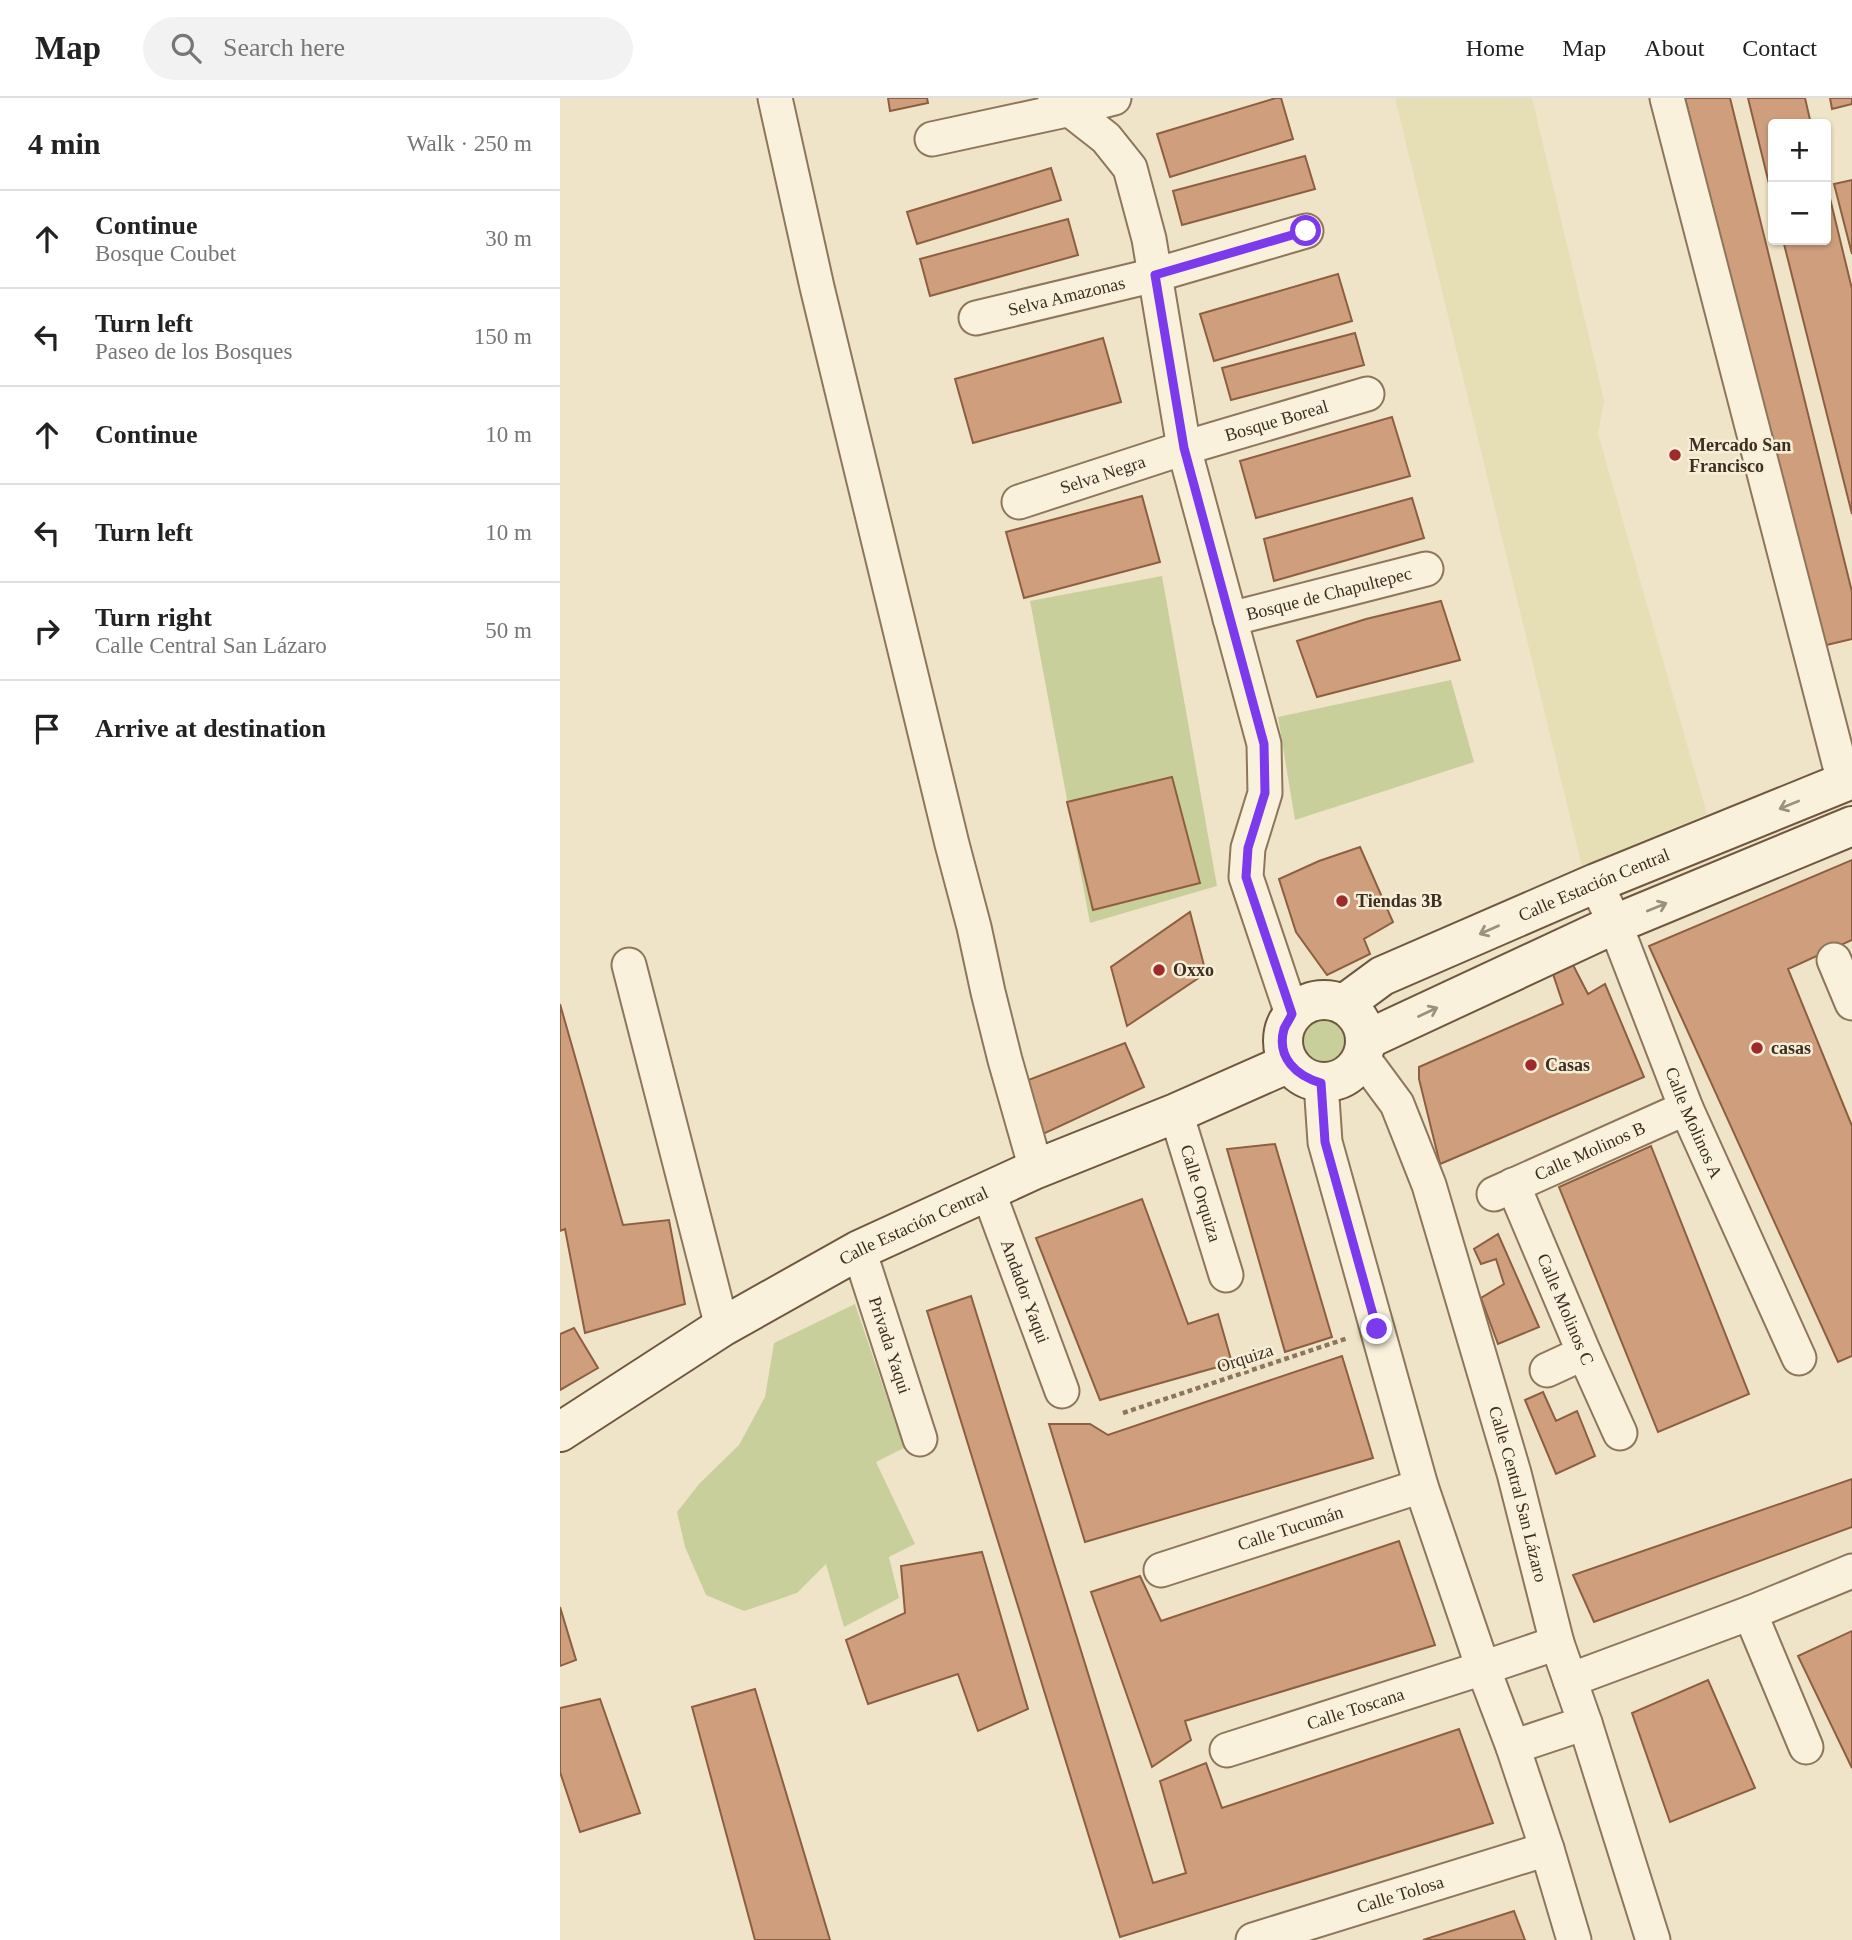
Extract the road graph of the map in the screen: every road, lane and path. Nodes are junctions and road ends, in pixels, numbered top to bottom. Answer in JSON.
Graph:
{"nodes":[{"id":1,"x":775,"y":98,"type":"edge"},
{"id":2,"x":1114,"y":98,"type":"edge"},
{"id":3,"x":1667,"y":98,"type":"edge"},
{"id":4,"x":1063,"y":104,"type":"edge"},
{"id":5,"x":932,"y":139,"type":"dead end"},
{"id":6,"x":1306,"y":231,"type":"dead end"},
{"id":7,"x":1155,"y":275,"type":"junction"},
{"id":8,"x":976,"y":318,"type":"dead end"},
{"id":9,"x":1367,"y":394,"type":"dead end"},
{"id":10,"x":1184,"y":448,"type":"junction"},
{"id":11,"x":1019,"y":502,"type":"dead end"},
{"id":12,"x":1426,"y":569,"type":"dead end"},
{"id":13,"x":1230,"y":618,"type":"junction"},
{"id":14,"x":1848,"y":780,"type":"edge"},
{"id":15,"x":1852,"y":826,"type":"edge"},
{"id":16,"x":1597,"y":883,"type":"junction"},
{"id":17,"x":1615,"y":924,"type":"junction"},
{"id":18,"x":1834,"y":960,"type":"dead end"},
{"id":19,"x":629,"y":965,"type":"dead end"},
{"id":20,"x":1852,"y":1003,"type":"edge"},
{"id":21,"x":1344,"y":1004,"type":"junction"},
{"id":22,"x":1292,"y":1014,"type":"junction"},
{"id":23,"x":1365,"y":1049,"type":"junction"},
{"id":24,"x":1289,"y":1063,"type":"junction"},
{"id":25,"x":1321,"y":1083,"type":"junction"},
{"id":26,"x":1686,"y":1108,"type":"junction"},
{"id":27,"x":1176,"y":1113,"type":"junction"},
{"id":28,"x":1036,"y":1169,"type":"junction"},
{"id":29,"x":1503,"y":1190,"type":"joint"},
{"id":30,"x":988,"y":1191,"type":"junction"},
{"id":31,"x":859,"y":1250,"type":"junction"},
{"id":32,"x":1226,"y":1275,"type":"dead end"},
{"id":33,"x":722,"y":1327,"type":"junction"},
{"id":34,"x":1377,"y":1329,"type":"junction"},
{"id":35,"x":1584,"y":1353,"type":"junction"},
{"id":36,"x":1798,"y":1358,"type":"dead end"},
{"id":37,"x":1547,"y":1370,"type":"dead end"},
{"id":38,"x":1062,"y":1391,"type":"dead end"},
{"id":39,"x":1123,"y":1413,"type":"dead end"},
{"id":40,"x":560,"y":1432,"type":"edge"},
{"id":41,"x":1620,"y":1433,"type":"dead end"},
{"id":42,"x":920,"y":1439,"type":"dead end"},
{"id":43,"x":1421,"y":1486,"type":"junction"},
{"id":44,"x":1161,"y":1570,"type":"dead end"},
{"id":45,"x":1852,"y":1571,"type":"edge"},
{"id":46,"x":1750,"y":1613,"type":"junction"},
{"id":47,"x":1557,"y":1643,"type":"junction"},
{"id":48,"x":1483,"y":1668,"type":"junction"},
{"id":49,"x":1570,"y":1681,"type":"junction"},
{"id":50,"x":1585,"y":1723,"type":"junction"},
{"id":51,"x":1513,"y":1747,"type":"junction"},
{"id":52,"x":1806,"y":1747,"type":"dead end"},
{"id":53,"x":1227,"y":1751,"type":"dead end"},
{"id":54,"x":1547,"y":1849,"type":"junction"},
{"id":55,"x":1253,"y":1940,"type":"edge"},
{"id":56,"x":1574,"y":1940,"type":"edge"},
{"id":57,"x":1653,"y":1940,"type":"edge"}],
"edges":[{"from":1,"to":28,"type":"street"},
{"from":2,"to":4,"type":"street"},
{"from":3,"to":14,"type":"street"},
{"from":4,"to":5,"type":"street"},
{"from":4,"to":7,"type":"street"},
{"from":6,"to":7,"type":"street","name":"Selva Amazonas"},
{"from":7,"to":8,"type":"street","name":"Selva Amazonas"},
{"from":7,"to":10,"type":"street"},
{"from":9,"to":10,"type":"street","name":"Bosque Boreal"},
{"from":10,"to":11,"type":"street","name":"Selva Negra"},
{"from":10,"to":13,"type":"street"},
{"from":12,"to":13,"type":"street","name":"Bosque de Chapultepec"},
{"from":13,"to":22,"type":"street"},
{"from":14,"to":16,"type":"street","name":"Calle Estación Central","one_way":true},
{"from":17,"to":15,"type":"street","one_way":true},
{"from":16,"to":17,"type":"street","name":"Calle Molinos A"},
{"from":16,"to":21,"type":"street","name":"Calle Estación Central","one_way":true},
{"from":23,"to":17,"type":"street","one_way":true},
{"from":17,"to":26,"type":"street","name":"Calle Molinos A"},
{"from":18,"to":20,"type":"street"},
{"from":19,"to":33,"type":"street"},
{"from":21,"to":22,"type":"street"},
{"from":21,"to":23,"type":"street"},
{"from":22,"to":24,"type":"street"},
{"from":23,"to":25,"type":"street"},
{"from":23,"to":47,"type":"street","name":"Calle Central San Lázaro"},
{"from":24,"to":25,"type":"street"},
{"from":24,"to":27,"type":"street","name":"Calle Estación Central"},
{"from":25,"to":34,"type":"street"},
{"from":26,"to":29,"type":"street","name":"Calle Molinos B"},
{"from":26,"to":36,"type":"street","name":"Calle Molinos A"},
{"from":27,"to":28,"type":"street","name":"Calle Estación Central"},
{"from":27,"to":32,"type":"street","name":"Calle Orquiza"},
{"from":28,"to":30,"type":"street","name":"Calle Estación Central"},
{"from":29,"to":35,"type":"street","name":"Calle Molinos C"},
{"from":30,"to":31,"type":"street","name":"Calle Estación Central"},
{"from":30,"to":38,"type":"street","name":"Andador Yaqui"},
{"from":31,"to":33,"type":"street","name":"Calle Estación Central"},
{"from":31,"to":42,"type":"street","name":"Privada Yaqui"},
{"from":33,"to":40,"type":"street","name":"Calle Estación Central"},
{"from":34,"to":39,"type":"path","name":"Orquiza"},
{"from":34,"to":43,"type":"street"},
{"from":35,"to":37,"type":"street"},
{"from":35,"to":41,"type":"street","name":"Calle Molinos C"},
{"from":43,"to":44,"type":"street","name":"Calle Tucumán"},
{"from":43,"to":48,"type":"street"},
{"from":45,"to":46,"type":"street"},
{"from":46,"to":49,"type":"street"},
{"from":46,"to":52,"type":"street"},
{"from":47,"to":48,"type":"street","name":"Calle Toscana"},
{"from":47,"to":49,"type":"street","name":"Calle Central San Lázaro"},
{"from":48,"to":51,"type":"street"},
{"from":48,"to":53,"type":"street","name":"Calle Toscana"},
{"from":49,"to":50,"type":"street","name":"Calle Central San Lázaro"},
{"from":50,"to":51,"type":"street"},
{"from":50,"to":57,"type":"street","name":"Calle Central San Lázaro"},
{"from":51,"to":54,"type":"street"},
{"from":54,"to":55,"type":"street","name":"Calle Tolosa"},
{"from":54,"to":56,"type":"street"}]}
